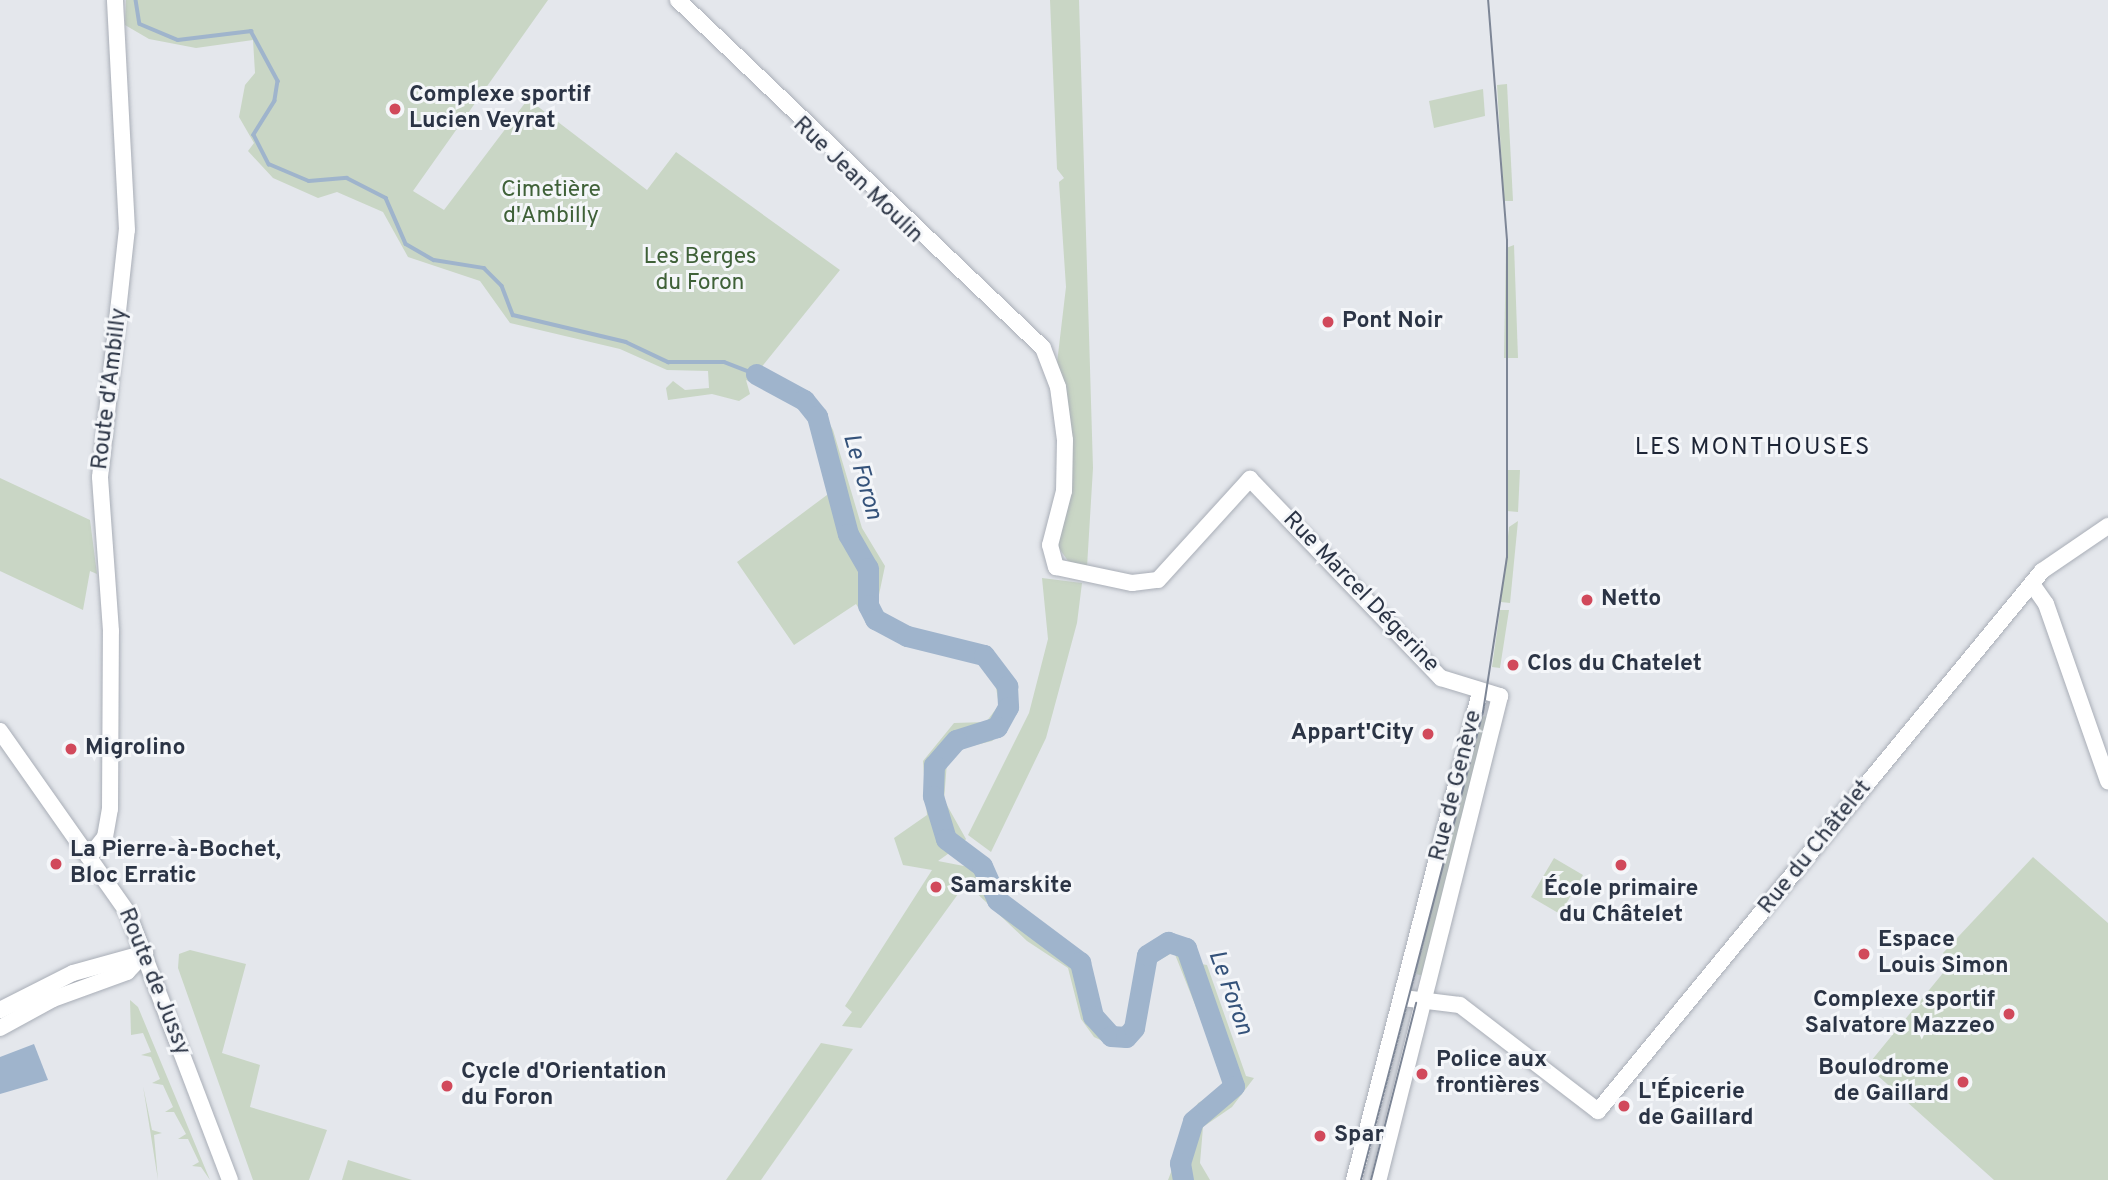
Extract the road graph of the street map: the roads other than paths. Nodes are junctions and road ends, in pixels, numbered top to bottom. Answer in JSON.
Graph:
{"nodes":[{"id":1,"x":116,"y":0,"type":"edge"},
{"id":2,"x":666,"y":0,"type":"edge"},
{"id":3,"x":678,"y":0,"type":"edge"},
{"id":4,"x":1049,"y":361,"type":"junction"},
{"id":5,"x":1250,"y":479,"type":"joint"},
{"id":6,"x":2108,"y":526,"type":"edge"},
{"id":7,"x":2032,"y":584,"type":"junction"},
{"id":8,"x":1480,"y":692,"type":"junction"},
{"id":9,"x":0,"y":730,"type":"edge"},
{"id":10,"x":2108,"y":781,"type":"edge"},
{"id":11,"x":90,"y":856,"type":"junction"},
{"id":12,"x":145,"y":953,"type":"junction"},
{"id":13,"x":1403,"y":998,"type":"junction"},
{"id":14,"x":1425,"y":999,"type":"junction"},
{"id":15,"x":0,"y":1010,"type":"edge"},
{"id":16,"x":0,"y":1028,"type":"edge"},
{"id":17,"x":230,"y":1180,"type":"edge"},
{"id":18,"x":1354,"y":1180,"type":"edge"},
{"id":19,"x":1378,"y":1180,"type":"edge"}],
"edges":[{"from":1,"to":11,"type":"street","name":"Route d'Ambilly"},
{"from":2,"to":4,"type":"street","name":"Rue Jean Moulin"},
{"from":3,"to":4,"type":"street","name":"Rue Jean Moulin"},
{"from":4,"to":5,"type":"street","name":"Rue Jean Moulin"},
{"from":5,"to":8,"type":"street","name":"Rue Marcel Dégerine"},
{"from":6,"to":7,"type":"street","name":"Rue du Châtelet"},
{"from":7,"to":10,"type":"street"},
{"from":7,"to":14,"type":"street","name":"Rue du Châtelet"},
{"from":8,"to":13,"type":"street","name":"Rue de Genève"},
{"from":8,"to":14,"type":"street","name":"Rue de Genève"},
{"from":9,"to":11,"type":"street","name":"Route de Jussy"},
{"from":11,"to":12,"type":"street","name":"Route de Jussy"},
{"from":12,"to":15,"type":"street"},
{"from":12,"to":16,"type":"street"},
{"from":12,"to":17,"type":"street","name":"Route de Jussy"},
{"from":13,"to":14,"type":"street"},
{"from":13,"to":18,"type":"street","name":"Rue de Genève"},
{"from":14,"to":19,"type":"street","name":"Rue de Genève"}]}
